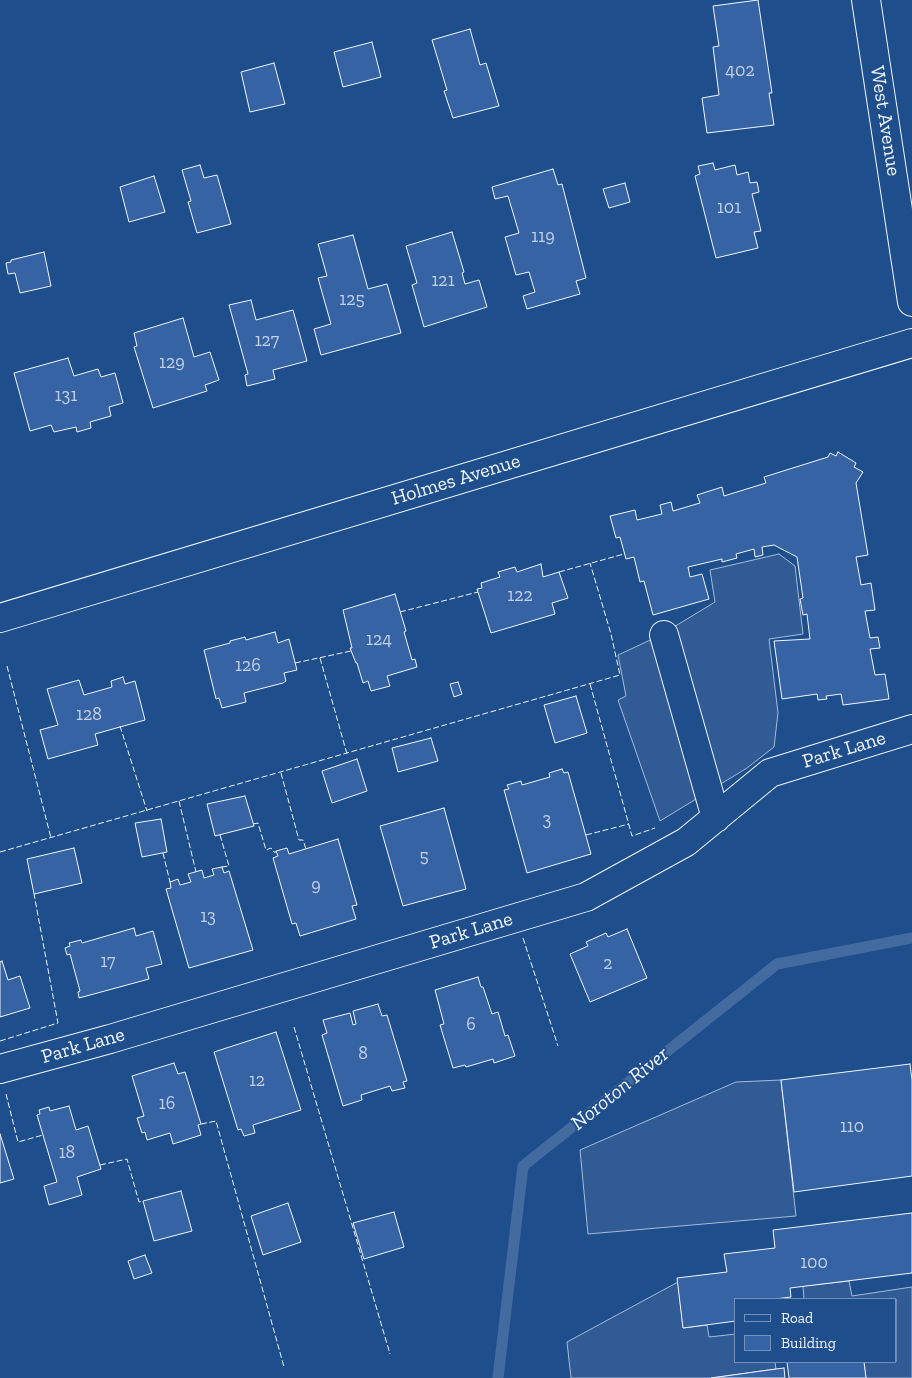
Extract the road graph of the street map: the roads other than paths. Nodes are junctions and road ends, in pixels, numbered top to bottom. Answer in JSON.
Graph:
{"nodes":[{"id":1,"x":866,"y":0,"type":"edge"},
{"id":2,"x":912,"y":302,"type":"edge"},
{"id":3,"x":912,"y":343,"type":"edge"},
{"id":4,"x":0,"y":618,"type":"edge"},
{"id":5,"x":664,"y":635,"type":"dead end"},
{"id":6,"x":912,"y":729,"type":"edge"},
{"id":7,"x":716,"y":818,"type":"junction"},
{"id":8,"x":0,"y":1069,"type":"edge"}],
"edges":[{"from":1,"to":2,"type":"street","name":"West Avenue"},
{"from":3,"to":4,"type":"street","name":"Holmes Avenue"},
{"from":5,"to":7,"type":"street"},
{"from":6,"to":7,"type":"street","name":"Park Lane"},
{"from":7,"to":8,"type":"street","name":"Park Lane"}]}
